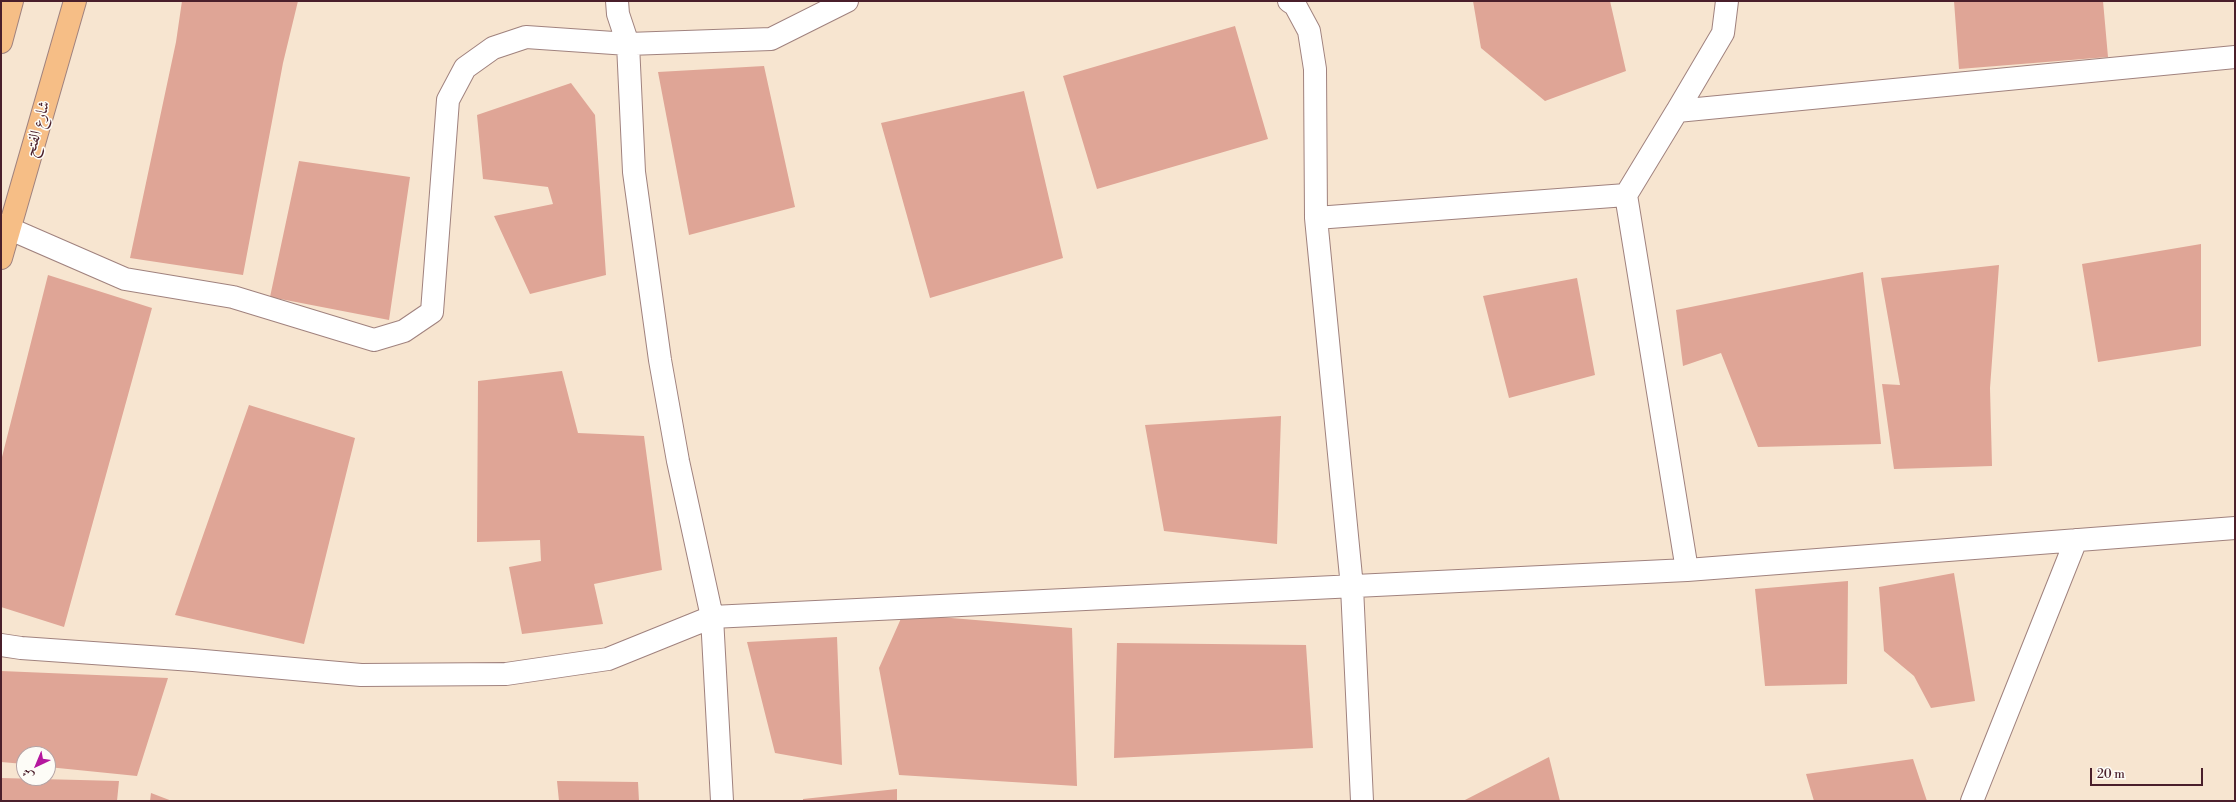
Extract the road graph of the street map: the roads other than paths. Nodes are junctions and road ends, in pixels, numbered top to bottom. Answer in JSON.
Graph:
{"nodes":[{"id":1,"x":12,"y":1,"type":"edge"},
{"id":2,"x":75,"y":1,"type":"edge"},
{"id":3,"x":617,"y":1,"type":"edge"},
{"id":4,"x":846,"y":1,"type":"edge"},
{"id":5,"x":1290,"y":1,"type":"edge"},
{"id":6,"x":1727,"y":1,"type":"edge"},
{"id":7,"x":1,"y":42,"type":"edge"},
{"id":8,"x":628,"y":44,"type":"junction"},
{"id":9,"x":2235,"y":57,"type":"edge"},
{"id":10,"x":1677,"y":111,"type":"junction"},
{"id":11,"x":1626,"y":195,"type":"junction"},
{"id":12,"x":1316,"y":218,"type":"junction"},
{"id":13,"x":5,"y":226,"type":"edge"},
{"id":14,"x":1,"y":258,"type":"edge"},
{"id":15,"x":2235,"y":528,"type":"edge"},
{"id":16,"x":2076,"y":540,"type":"junction"},
{"id":17,"x":1688,"y":570,"type":"junction"},
{"id":18,"x":1352,"y":587,"type":"junction"},
{"id":19,"x":712,"y":618,"type":"junction"},
{"id":20,"x":1,"y":645,"type":"edge"},
{"id":21,"x":722,"y":801,"type":"edge"},
{"id":22,"x":1362,"y":801,"type":"edge"},
{"id":23,"x":1972,"y":801,"type":"edge"}],
"edges":[{"from":1,"to":7,"type":"main road"},
{"from":2,"to":13,"type":"main road","name":"شارع الفتح"},
{"from":3,"to":8,"type":"street"},
{"from":4,"to":8,"type":"street"},
{"from":5,"to":12,"type":"street"},
{"from":6,"to":10,"type":"street"},
{"from":8,"to":13,"type":"street"},
{"from":8,"to":19,"type":"street"},
{"from":9,"to":10,"type":"street"},
{"from":10,"to":11,"type":"street"},
{"from":11,"to":12,"type":"street"},
{"from":11,"to":17,"type":"street"},
{"from":12,"to":18,"type":"street"},
{"from":13,"to":14,"type":"main road","name":"شارع الفتح"},
{"from":15,"to":16,"type":"street"},
{"from":16,"to":17,"type":"street"},
{"from":16,"to":23,"type":"street"},
{"from":17,"to":18,"type":"street"},
{"from":18,"to":19,"type":"street"},
{"from":18,"to":22,"type":"street"},
{"from":19,"to":20,"type":"street"},
{"from":19,"to":21,"type":"street"}]}
